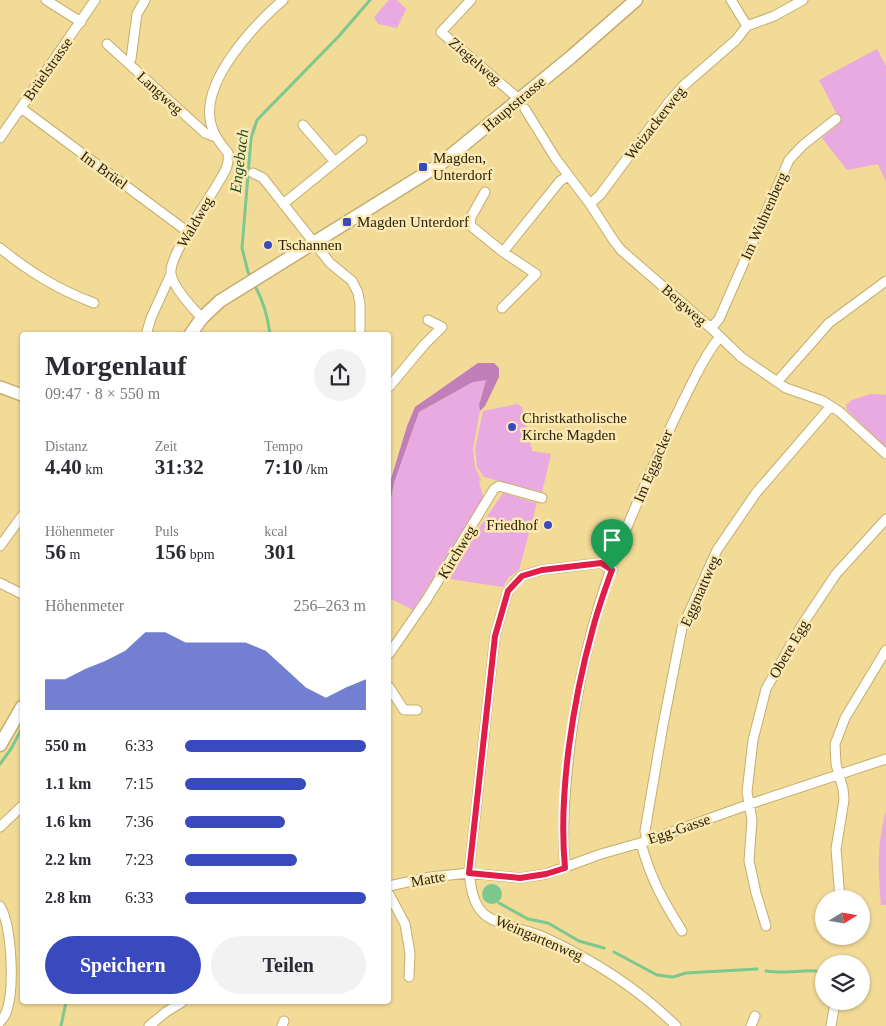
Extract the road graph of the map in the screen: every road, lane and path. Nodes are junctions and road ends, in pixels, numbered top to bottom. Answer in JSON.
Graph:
{"nodes":[{"id":1,"x":46,"y":0,"type":"edge"},
{"id":2,"x":94,"y":0,"type":"edge"},
{"id":3,"x":145,"y":0,"type":"edge"},
{"id":4,"x":283,"y":0,"type":"edge"},
{"id":5,"x":471,"y":0,"type":"edge"},
{"id":6,"x":636,"y":0,"type":"edge"},
{"id":7,"x":731,"y":0,"type":"edge"},
{"id":8,"x":803,"y":0,"type":"edge"},
{"id":9,"x":81,"y":22,"type":"junction"},
{"id":10,"x":747,"y":26,"type":"junction"},
{"id":11,"x":108,"y":44,"type":"dead end"},
{"id":12,"x":128,"y":63,"type":"junction"},
{"id":13,"x":523,"y":104,"type":"junction"},
{"id":14,"x":21,"y":108,"type":"junction"},
{"id":15,"x":836,"y":119,"type":"dead end"},
{"id":16,"x":302,"y":125,"type":"dead end"},
{"id":17,"x":216,"y":137,"type":"junction"},
{"id":18,"x":0,"y":138,"type":"edge"},
{"id":19,"x":362,"y":140,"type":"dead end"},
{"id":20,"x":335,"y":162,"type":"junction"},
{"id":21,"x":252,"y":173,"type":"dead end"},
{"id":22,"x":568,"y":176,"type":"junction"},
{"id":23,"x":485,"y":192,"type":"dead end"},
{"id":24,"x":282,"y":204,"type":"junction"},
{"id":25,"x":590,"y":204,"type":"junction"},
{"id":26,"x":188,"y":232,"type":"junction"},
{"id":27,"x":313,"y":243,"type":"junction"},
{"id":28,"x":0,"y":248,"type":"edge"},
{"id":29,"x":503,"y":252,"type":"junction"},
{"id":30,"x":171,"y":274,"type":"junction"},
{"id":31,"x":886,"y":281,"type":"edge"},
{"id":32,"x":94,"y":303,"type":"dead end"},
{"id":33,"x":502,"y":308,"type":"dead end"},
{"id":34,"x":202,"y":318,"type":"junction"},
{"id":35,"x":428,"y":320,"type":"dead end"},
{"id":36,"x":711,"y":328,"type":"junction"},
{"id":37,"x":147,"y":332,"type":"edge"},
{"id":38,"x":192,"y":332,"type":"edge"},
{"id":39,"x":360,"y":332,"type":"edge"},
{"id":40,"x":719,"y":338,"type":"junction"},
{"id":41,"x":776,"y":382,"type":"junction"},
{"id":42,"x":391,"y":385,"type":"edge"},
{"id":43,"x":0,"y":387,"type":"edge"},
{"id":44,"x":20,"y":394,"type":"edge"},
{"id":45,"x":831,"y":406,"type":"junction"},
{"id":46,"x":886,"y":454,"type":"edge"},
{"id":47,"x":542,"y":498,"type":"dead end"},
{"id":48,"x":886,"y":518,"type":"edge"},
{"id":49,"x":20,"y":519,"type":"edge"},
{"id":50,"x":0,"y":546,"type":"edge"},
{"id":51,"x":612,"y":570,"type":"junction"},
{"id":52,"x":0,"y":583,"type":"edge"},
{"id":53,"x":20,"y":593,"type":"edge"},
{"id":54,"x":886,"y":650,"type":"edge"},
{"id":55,"x":391,"y":651,"type":"edge"},
{"id":56,"x":391,"y":690,"type":"edge"},
{"id":57,"x":20,"y":710,"type":"edge"},
{"id":58,"x":417,"y":710,"type":"dead end"},
{"id":59,"x":1,"y":741,"type":"edge"},
{"id":60,"x":886,"y":759,"type":"edge"},
{"id":61,"x":839,"y":774,"type":"junction"},
{"id":62,"x":750,"y":804,"type":"junction"},
{"id":63,"x":20,"y":808,"type":"edge"},
{"id":64,"x":0,"y":828,"type":"edge"},
{"id":65,"x":644,"y":842,"type":"junction"},
{"id":66,"x":565,"y":868,"type":"junction"},
{"id":67,"x":469,"y":873,"type":"junction"},
{"id":68,"x":391,"y":886,"type":"edge"},
{"id":69,"x":839,"y":890,"type":"edge"},
{"id":70,"x":391,"y":898,"type":"edge"},
{"id":71,"x":0,"y":906,"type":"edge"},
{"id":72,"x":766,"y":926,"type":"dead end"},
{"id":73,"x":682,"y":930,"type":"dead end"},
{"id":74,"x":410,"y":977,"type":"dead end"},
{"id":75,"x":179,"y":1004,"type":"edge"},
{"id":76,"x":834,"y":1010,"type":"edge"},
{"id":77,"x":755,"y":1016,"type":"dead end"},
{"id":78,"x":0,"y":1022,"type":"edge"},
{"id":79,"x":149,"y":1026,"type":"edge"},
{"id":80,"x":676,"y":1026,"type":"edge"},
{"id":81,"x":751,"y":1026,"type":"edge"},
{"id":82,"x":831,"y":1026,"type":"edge"}],
"edges":[{"from":1,"to":9,"type":"street"},
{"from":2,"to":9,"type":"street","name":"Brüelstrasse"},
{"from":3,"to":12,"type":"street"},
{"from":4,"to":17,"type":"street","name":"Waldweg"},
{"from":5,"to":13,"type":"street","name":"Ziegelweg"},
{"from":6,"to":13,"type":"main road","name":"Hauptstrasse"},
{"from":7,"to":10,"type":"street"},
{"from":8,"to":10,"type":"street","name":"Weizackerweg"},
{"from":9,"to":14,"type":"street","name":"Brüelstrasse"},
{"from":10,"to":25,"type":"street","name":"Weizackerweg"},
{"from":11,"to":12,"type":"street","name":"Langweg"},
{"from":12,"to":17,"type":"street","name":"Langweg"},
{"from":13,"to":22,"type":"street","name":"Bergweg"},
{"from":13,"to":27,"type":"main road","name":"Hauptstrasse"},
{"from":14,"to":18,"type":"street","name":"Brüelstrasse"},
{"from":14,"to":26,"type":"street","name":"Im Brüel"},
{"from":15,"to":36,"type":"street","name":"Im Wuhrenberg"},
{"from":16,"to":20,"type":"street"},
{"from":17,"to":26,"type":"street","name":"Waldweg"},
{"from":19,"to":20,"type":"street"},
{"from":20,"to":24,"type":"street"},
{"from":21,"to":24,"type":"street"},
{"from":22,"to":25,"type":"street","name":"Bergweg"},
{"from":22,"to":29,"type":"street"},
{"from":23,"to":29,"type":"street"},
{"from":24,"to":27,"type":"street"},
{"from":25,"to":36,"type":"street","name":"Bergweg"},
{"from":26,"to":30,"type":"street","name":"Waldweg"},
{"from":27,"to":34,"type":"main road","name":"Hauptstrasse"},
{"from":27,"to":39,"type":"street"},
{"from":28,"to":32,"type":"street"},
{"from":29,"to":33,"type":"street"},
{"from":30,"to":34,"type":"street"},
{"from":30,"to":37,"type":"street","name":"Waldweg"},
{"from":31,"to":41,"type":"street"},
{"from":34,"to":38,"type":"main road","name":"Hauptstrasse"},
{"from":35,"to":42,"type":"street"},
{"from":36,"to":40,"type":"street","name":"Bergweg"},
{"from":40,"to":41,"type":"street","name":"Bergweg"},
{"from":40,"to":51,"type":"street","name":"Im Eggacker"},
{"from":41,"to":45,"type":"street","name":"Bergweg"},
{"from":43,"to":44,"type":"street"},
{"from":45,"to":46,"type":"street","name":"Bergweg"},
{"from":45,"to":65,"type":"street","name":"Eggmattweg"},
{"from":47,"to":55,"type":"street","name":"Kirchweg"},
{"from":48,"to":62,"type":"street","name":"Obere Egg"},
{"from":49,"to":50,"type":"street"},
{"from":51,"to":66,"type":"street","name":"Im Eggacker"},
{"from":51,"to":67,"type":"street","name":"Weingartenweg"},
{"from":52,"to":53,"type":"street"},
{"from":54,"to":61,"type":"street"},
{"from":56,"to":58,"type":"street"},
{"from":57,"to":59,"type":"main road"},
{"from":60,"to":61,"type":"street","name":"Egg-Gasse"},
{"from":61,"to":62,"type":"street","name":"Egg-Gasse"},
{"from":61,"to":69,"type":"street"},
{"from":62,"to":65,"type":"street","name":"Egg-Gasse"},
{"from":62,"to":72,"type":"street","name":"Obere Egg"},
{"from":63,"to":64,"type":"street"},
{"from":65,"to":66,"type":"street","name":"Egg-Gasse"},
{"from":65,"to":73,"type":"street","name":"Eggmattweg"},
{"from":66,"to":67,"type":"street","name":"Egg-Gasse"},
{"from":67,"to":68,"type":"street","name":"Matte"},
{"from":67,"to":80,"type":"street","name":"Weingartenweg"},
{"from":70,"to":74,"type":"street"},
{"from":71,"to":78,"type":"street"},
{"from":75,"to":79,"type":"street"},
{"from":76,"to":82,"type":"street"},
{"from":77,"to":81,"type":"street"}]}
